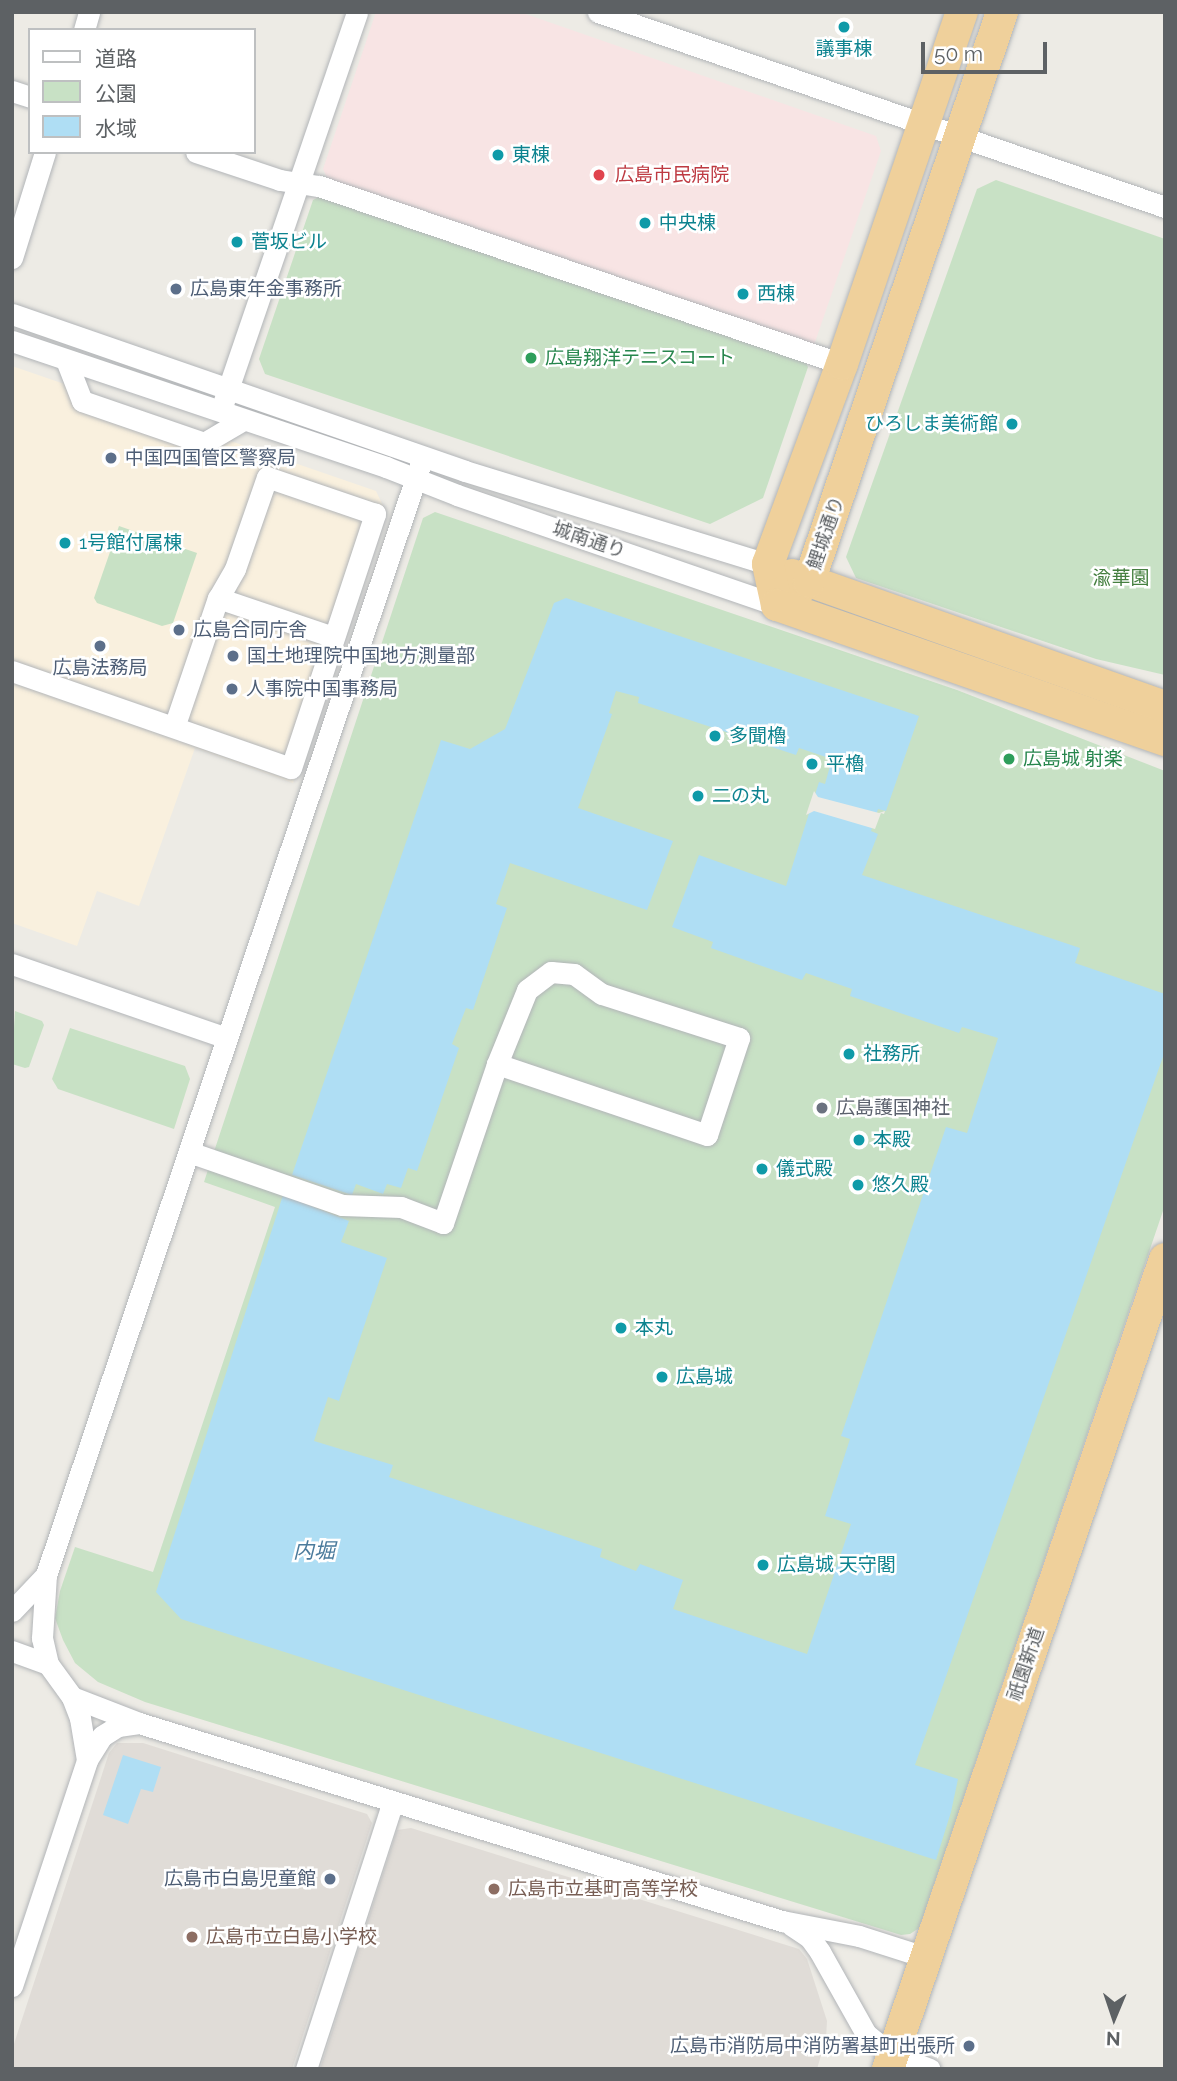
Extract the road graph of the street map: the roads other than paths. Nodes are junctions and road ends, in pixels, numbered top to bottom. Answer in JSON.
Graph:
{"nodes":[{"id":1,"x":357,"y":12,"type":"edge"},
{"id":2,"x":598,"y":12,"type":"edge"},
{"id":3,"x":962,"y":12,"type":"edge"},
{"id":4,"x":1002,"y":12,"type":"edge"},
{"id":5,"x":923,"y":124,"type":"junction"},
{"id":6,"x":959,"y":135,"type":"junction"},
{"id":7,"x":44,"y":154,"type":"edge"},
{"id":8,"x":202,"y":154,"type":"edge"},
{"id":9,"x":299,"y":183,"type":"junction"},
{"id":10,"x":1165,"y":207,"type":"edge"},
{"id":11,"x":12,"y":258,"type":"edge"},
{"id":12,"x":12,"y":314,"type":"edge"},
{"id":13,"x":12,"y":341,"type":"edge"},
{"id":14,"x":66,"y":360,"type":"junction"},
{"id":15,"x":842,"y":364,"type":"junction"},
{"id":16,"x":228,"y":390,"type":"junction"},
{"id":17,"x":220,"y":413,"type":"junction"},
{"id":18,"x":243,"y":420,"type":"junction"},
{"id":19,"x":423,"y":457,"type":"junction"},
{"id":20,"x":415,"y":480,"type":"junction"},
{"id":21,"x":768,"y":564,"type":"junction"},
{"id":22,"x":809,"y":582,"type":"junction"},
{"id":23,"x":218,"y":598,"type":"junction"},
{"id":24,"x":777,"y":605,"type":"junction"},
{"id":25,"x":332,"y":637,"type":"junction"},
{"id":26,"x":12,"y":671,"type":"edge"},
{"id":27,"x":1165,"y":706,"type":"edge"},
{"id":28,"x":174,"y":727,"type":"junction"},
{"id":29,"x":1165,"y":740,"type":"edge"},
{"id":30,"x":12,"y":964,"type":"edge"},
{"id":31,"x":227,"y":1038,"type":"junction"},
{"id":32,"x":497,"y":1064,"type":"junction"},
{"id":33,"x":189,"y":1152,"type":"junction"},
{"id":34,"x":1165,"y":1261,"type":"edge"},
{"id":35,"x":1165,"y":1327,"type":"edge"},
{"id":36,"x":46,"y":1575,"type":"junction"},
{"id":37,"x":12,"y":1611,"type":"edge"},
{"id":38,"x":12,"y":1651,"type":"edge"},
{"id":39,"x":48,"y":1664,"type":"junction"},
{"id":40,"x":72,"y":1697,"type":"junction"},
{"id":41,"x":139,"y":1723,"type":"junction"},
{"id":42,"x":87,"y":1759,"type":"junction"},
{"id":43,"x":393,"y":1802,"type":"junction"},
{"id":44,"x":782,"y":1921,"type":"junction"},
{"id":45,"x":925,"y":1957,"type":"junction"},
{"id":46,"x":12,"y":1986,"type":"edge"},
{"id":47,"x":907,"y":2065,"type":"edge"},
{"id":48,"x":306,"y":2069,"type":"edge"}],
"edges":[{"from":1,"to":9,"type":"street"},
{"from":2,"to":5,"type":"street"},
{"from":3,"to":5,"type":"highway"},
{"from":4,"to":6,"type":"highway","name":"鯉城通り"},
{"from":5,"to":6,"type":"street"},
{"from":5,"to":15,"type":"highway"},
{"from":6,"to":10,"type":"street"},
{"from":6,"to":22,"type":"highway","name":"鯉城通り"},
{"from":7,"to":11,"type":"street"},
{"from":8,"to":9,"type":"street"},
{"from":9,"to":15,"type":"street"},
{"from":9,"to":16,"type":"street"},
{"from":12,"to":16,"type":"street","name":"城南通り"},
{"from":13,"to":14,"type":"street","name":"城南通り"},
{"from":14,"to":17,"type":"street","name":"城南通り"},
{"from":14,"to":18,"type":"street"},
{"from":15,"to":21,"type":"highway"},
{"from":16,"to":17,"type":"street"},
{"from":16,"to":19,"type":"street","name":"城南通り"},
{"from":17,"to":18,"type":"street","name":"城南通り"},
{"from":18,"to":20,"type":"street","name":"城南通り"},
{"from":19,"to":20,"type":"street"},
{"from":19,"to":21,"type":"street","name":"城南通り"},
{"from":20,"to":24,"type":"street","name":"城南通り"},
{"from":20,"to":31,"type":"street"},
{"from":21,"to":22,"type":"highway"},
{"from":21,"to":24,"type":"highway"},
{"from":22,"to":24,"type":"highway","name":"鯉城通り"},
{"from":22,"to":27,"type":"highway"},
{"from":23,"to":25,"type":"street"},
{"from":23,"to":25,"type":"street"},
{"from":23,"to":28,"type":"street"},
{"from":24,"to":29,"type":"highway","name":"城南通り"},
{"from":25,"to":28,"type":"street"},
{"from":26,"to":28,"type":"street"},
{"from":30,"to":31,"type":"street"},
{"from":31,"to":33,"type":"street"},
{"from":32,"to":32,"type":"street"},
{"from":32,"to":33,"type":"street"},
{"from":33,"to":36,"type":"street"},
{"from":34,"to":45,"type":"highway","name":"祇園新道"},
{"from":35,"to":47,"type":"highway","name":"祇園新道"},
{"from":36,"to":37,"type":"street"},
{"from":36,"to":39,"type":"street"},
{"from":38,"to":39,"type":"street"},
{"from":39,"to":40,"type":"street"},
{"from":40,"to":41,"type":"street"},
{"from":40,"to":42,"type":"street"},
{"from":41,"to":42,"type":"street"},
{"from":41,"to":43,"type":"street"},
{"from":42,"to":46,"type":"street"},
{"from":43,"to":44,"type":"street"},
{"from":43,"to":48,"type":"street"},
{"from":44,"to":45,"type":"street"},
{"from":44,"to":47,"type":"street"},
{"from":45,"to":47,"type":"highway","name":"祇園新道"}]}
